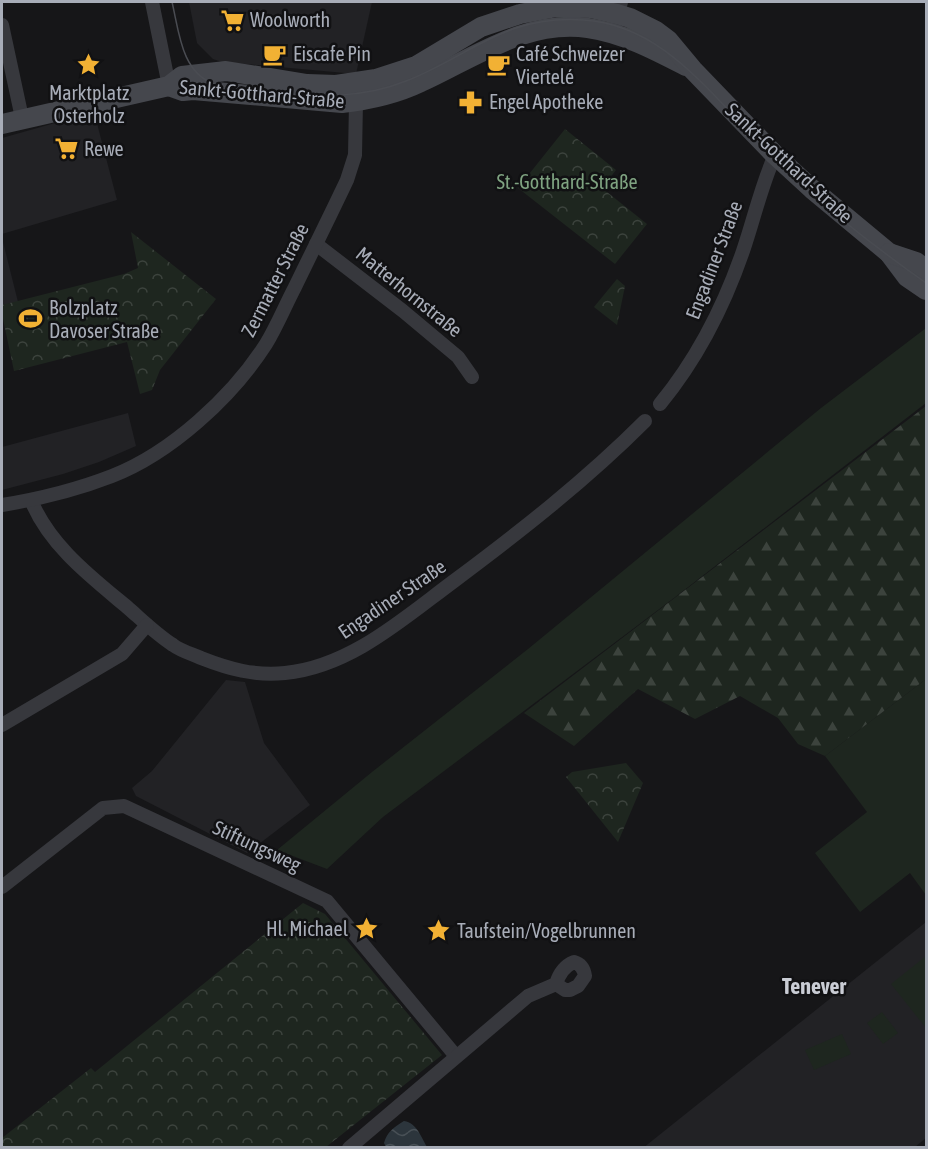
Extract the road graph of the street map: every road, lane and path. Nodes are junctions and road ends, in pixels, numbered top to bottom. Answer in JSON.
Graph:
{"nodes":[{"id":1,"x":152,"y":2,"type":"edge"},
{"id":2,"x":617,"y":16,"type":"edge"},
{"id":3,"x":2,"y":25,"type":"edge"},
{"id":4,"x":234,"y":73,"type":"junction"},
{"id":5,"x":169,"y":86,"type":"junction"},
{"id":6,"x":229,"y":94,"type":"junction"},
{"id":7,"x":356,"y":102,"type":"junction"},
{"id":8,"x":22,"y":118,"type":"junction"},
{"id":9,"x":2,"y":124,"type":"edge"},
{"id":10,"x":775,"y":155,"type":"junction"},
{"id":11,"x":316,"y":244,"type":"junction"},
{"id":12,"x":889,"y":253,"type":"junction"},
{"id":13,"x":927,"y":269,"type":"edge"},
{"id":14,"x":927,"y":291,"type":"edge"},
{"id":15,"x":472,"y":377,"type":"dead end"},
{"id":16,"x":660,"y":404,"type":"dead end"},
{"id":17,"x":645,"y":421,"type":"dead end"},
{"id":18,"x":31,"y":500,"type":"junction"},
{"id":19,"x":2,"y":505,"type":"edge"},
{"id":20,"x":147,"y":625,"type":"junction"},
{"id":21,"x":2,"y":725,"type":"edge"},
{"id":22,"x":2,"y":887,"type":"edge"},
{"id":23,"x":556,"y":984,"type":"dead end"},
{"id":24,"x":455,"y":1055,"type":"junction"},
{"id":25,"x":354,"y":1146,"type":"edge"}],
"edges":[{"from":1,"to":5,"type":"street"},
{"from":2,"to":4,"type":"street","name":"Sankt-Gotthard-Straße"},
{"from":2,"to":7,"type":"street","name":"Sankt-Gotthard-Straße"},
{"from":2,"to":10,"type":"street","name":"Sankt-Gotthard-Straße"},
{"from":3,"to":8,"type":"street"},
{"from":4,"to":5,"type":"street","name":"Sankt-Gotthard-Straße"},
{"from":4,"to":6,"type":"street"},
{"from":5,"to":6,"type":"street","name":"Sankt-Gotthard-Straße"},
{"from":5,"to":8,"type":"street","name":"Sankt-Gotthard-Straße"},
{"from":6,"to":7,"type":"street","name":"Sankt-Gotthard-Straße"},
{"from":7,"to":11,"type":"street","name":"Zermatter Straße"},
{"from":8,"to":9,"type":"street","name":"Sankt-Gotthard-Straße"},
{"from":10,"to":12,"type":"street","name":"Sankt-Gotthard-Straße"},
{"from":10,"to":16,"type":"street","name":"Engadiner Straße"},
{"from":11,"to":15,"type":"street","name":"Matterhornstraße"},
{"from":11,"to":18,"type":"street","name":"Zermatter Straße"},
{"from":12,"to":13,"type":"street","name":"Sankt-Gotthard-Straße"},
{"from":12,"to":14,"type":"street","name":"Sankt-Gotthard-Straße"},
{"from":17,"to":20,"type":"street","name":"Engadiner Straße"},
{"from":18,"to":19,"type":"street","name":"Zermatter Straße"},
{"from":18,"to":20,"type":"street","name":"Engadiner Straße"},
{"from":20,"to":21,"type":"street"},
{"from":22,"to":24,"type":"street","name":"Stiftungsweg"},
{"from":23,"to":24,"type":"street"},
{"from":24,"to":25,"type":"street"}]}
